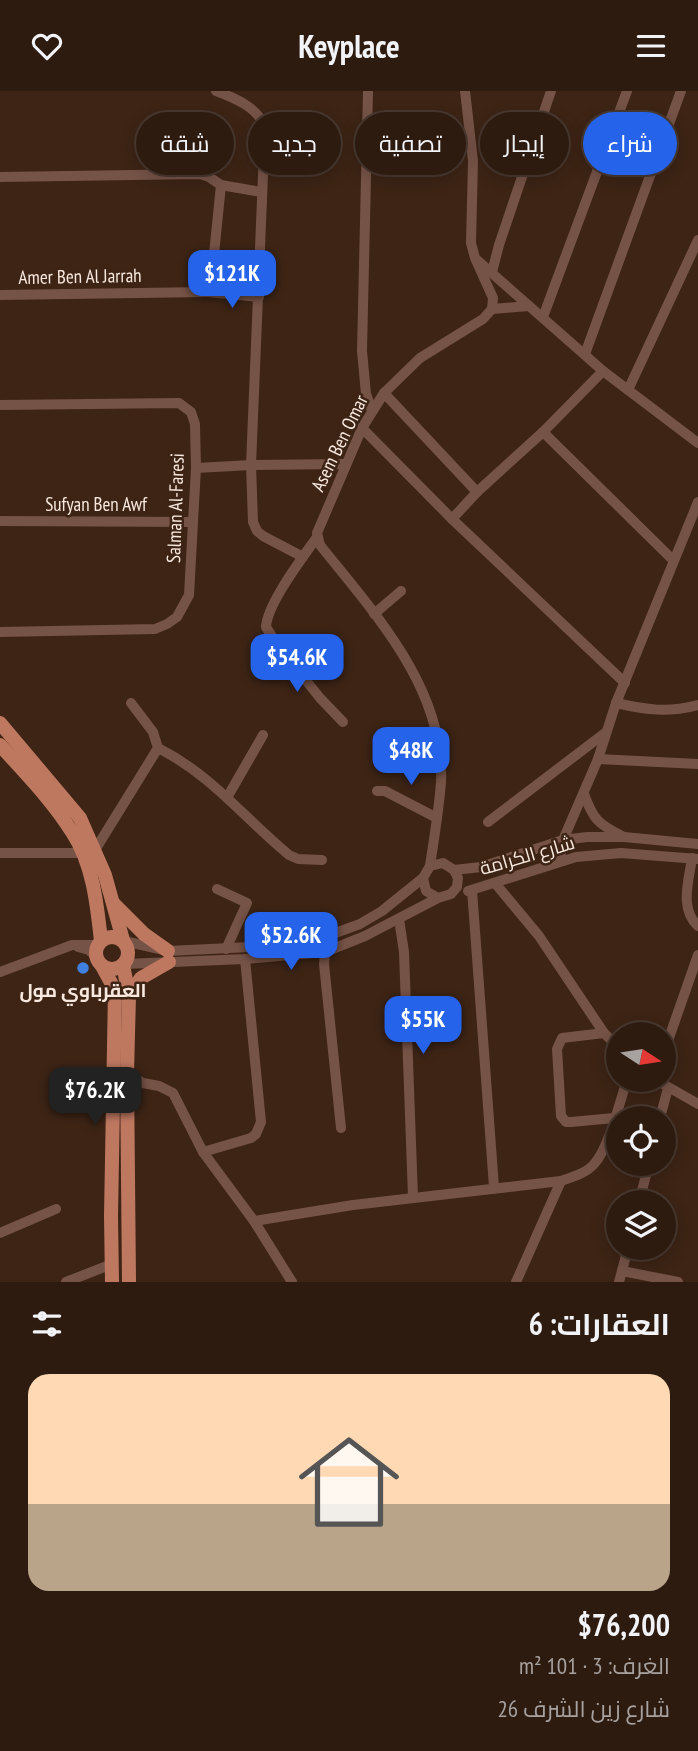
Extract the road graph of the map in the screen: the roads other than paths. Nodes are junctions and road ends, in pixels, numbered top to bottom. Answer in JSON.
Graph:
{"nodes":[{"id":1,"x":216,"y":91,"type":"edge"},
{"id":2,"x":369,"y":91,"type":"edge"},
{"id":3,"x":465,"y":91,"type":"edge"},
{"id":4,"x":551,"y":91,"type":"edge"},
{"id":5,"x":627,"y":91,"type":"edge"},
{"id":6,"x":681,"y":91,"type":"edge"},
{"id":7,"x":0,"y":177,"type":"edge"},
{"id":8,"x":221,"y":185,"type":"junction"},
{"id":9,"x":261,"y":192,"type":"junction"},
{"id":10,"x":698,"y":240,"type":"edge"},
{"id":11,"x":475,"y":258,"type":"junction"},
{"id":12,"x":492,"y":272,"type":"junction"},
{"id":13,"x":207,"y":292,"type":"junction"},
{"id":14,"x":0,"y":295,"type":"edge"},
{"id":15,"x":259,"y":297,"type":"junction"},
{"id":16,"x":529,"y":306,"type":"junction"},
{"id":17,"x":492,"y":309,"type":"junction"},
{"id":18,"x":543,"y":317,"type":"junction"},
{"id":19,"x":585,"y":354,"type":"junction"},
{"id":20,"x":603,"y":371,"type":"junction"},
{"id":21,"x":628,"y":390,"type":"junction"},
{"id":22,"x":384,"y":393,"type":"junction"},
{"id":23,"x":0,"y":405,"type":"edge"},
{"id":24,"x":372,"y":411,"type":"junction"},
{"id":25,"x":362,"y":428,"type":"junction"},
{"id":26,"x":543,"y":432,"type":"junction"},
{"id":27,"x":698,"y":443,"type":"edge"},
{"id":28,"x":345,"y":464,"type":"junction"},
{"id":29,"x":251,"y":465,"type":"junction"},
{"id":30,"x":195,"y":468,"type":"junction"},
{"id":31,"x":477,"y":492,"type":"junction"},
{"id":32,"x":698,"y":502,"type":"edge"},
{"id":33,"x":452,"y":519,"type":"junction"},
{"id":34,"x":0,"y":521,"type":"edge"},
{"id":35,"x":192,"y":522,"type":"junction"},
{"id":36,"x":695,"y":522,"type":"edge"},
{"id":37,"x":317,"y":537,"type":"junction"},
{"id":38,"x":303,"y":557,"type":"junction"},
{"id":39,"x":673,"y":560,"type":"junction"},
{"id":40,"x":401,"y":591,"type":"dead end"},
{"id":41,"x":374,"y":614,"type":"junction"},
{"id":42,"x":0,"y":632,"type":"edge"},
{"id":43,"x":625,"y":683,"type":"junction"},
{"id":44,"x":131,"y":703,"type":"dead end"},
{"id":45,"x":616,"y":703,"type":"junction"},
{"id":46,"x":698,"y":705,"type":"edge"},
{"id":47,"x":343,"y":722,"type":"dead end"},
{"id":48,"x":0,"y":723,"type":"edge"},
{"id":49,"x":605,"y":733,"type":"junction"},
{"id":50,"x":263,"y":735,"type":"dead end"},
{"id":51,"x":0,"y":745,"type":"edge"},
{"id":52,"x":158,"y":748,"type":"junction"},
{"id":53,"x":598,"y":759,"type":"junction"},
{"id":54,"x":698,"y":764,"type":"edge"},
{"id":55,"x":377,"y":791,"type":"dead end"},
{"id":56,"x":584,"y":794,"type":"junction"},
{"id":57,"x":228,"y":796,"type":"junction"},
{"id":58,"x":437,"y":818,"type":"junction"},
{"id":59,"x":488,"y":822,"type":"dead end"},
{"id":60,"x":435,"y":833,"type":"junction"},
{"id":61,"x":624,"y":837,"type":"junction"},
{"id":62,"x":563,"y":840,"type":"junction"},
{"id":63,"x":698,"y":845,"type":"edge"},
{"id":64,"x":88,"y":851,"type":"junction"},
{"id":65,"x":0,"y":853,"type":"edge"},
{"id":66,"x":695,"y":859,"type":"edge"},
{"id":67,"x":322,"y":860,"type":"dead end"},
{"id":68,"x":560,"y":860,"type":"junction"},
{"id":69,"x":443,"y":863,"type":"junction"},
{"id":70,"x":430,"y":866,"type":"junction"},
{"id":71,"x":454,"y":870,"type":"junction"},
{"id":72,"x":423,"y":878,"type":"junction"},
{"id":73,"x":495,"y":883,"type":"junction"},
{"id":74,"x":217,"y":889,"type":"dead end"},
{"id":75,"x":472,"y":890,"type":"junction"},
{"id":76,"x":451,"y":894,"type":"junction"},
{"id":77,"x":438,"y":898,"type":"junction"},
{"id":78,"x":112,"y":901,"type":"junction"},
{"id":79,"x":399,"y":919,"type":"junction"},
{"id":80,"x":698,"y":926,"type":"edge"},
{"id":81,"x":123,"y":941,"type":"junction"},
{"id":82,"x":226,"y":949,"type":"junction"},
{"id":83,"x":99,"y":952,"type":"junction"},
{"id":84,"x":325,"y":952,"type":"junction"},
{"id":85,"x":698,"y":955,"type":"edge"},
{"id":86,"x":169,"y":957,"type":"junction"},
{"id":87,"x":245,"y":959,"type":"junction"},
{"id":88,"x":124,"y":964,"type":"junction"},
{"id":89,"x":0,"y":972,"type":"edge"},
{"id":90,"x":129,"y":995,"type":"junction"},
{"id":91,"x":675,"y":1022,"type":"edge"},
{"id":92,"x":604,"y":1033,"type":"joint"},
{"id":93,"x":127,"y":1074,"type":"junction"},
{"id":94,"x":676,"y":1092,"type":"edge"},
{"id":95,"x":698,"y":1104,"type":"edge"},
{"id":96,"x":606,"y":1119,"type":"edge"},
{"id":97,"x":341,"y":1128,"type":"dead end"},
{"id":98,"x":606,"y":1142,"type":"edge"},
{"id":99,"x":203,"y":1152,"type":"junction"},
{"id":100,"x":561,"y":1181,"type":"junction"},
{"id":101,"x":494,"y":1187,"type":"junction"},
{"id":102,"x":412,"y":1198,"type":"junction"},
{"id":103,"x":57,"y":1209,"type":"dead end"},
{"id":104,"x":111,"y":1216,"type":"junction"},
{"id":105,"x":128,"y":1216,"type":"junction"},
{"id":106,"x":254,"y":1221,"type":"junction"},
{"id":107,"x":0,"y":1233,"type":"edge"},
{"id":108,"x":112,"y":1264,"type":"junction"},
{"id":109,"x":621,"y":1276,"type":"edge"},
{"id":110,"x":65,"y":1282,"type":"edge"},
{"id":111,"x":113,"y":1282,"type":"edge"},
{"id":112,"x":129,"y":1282,"type":"edge"},
{"id":113,"x":292,"y":1282,"type":"edge"},
{"id":114,"x":516,"y":1282,"type":"edge"},
{"id":115,"x":678,"y":1282,"type":"edge"}],
"edges":[{"from":1,"to":9,"type":"street"},
{"from":2,"to":24,"type":"street"},
{"from":3,"to":11,"type":"street"},
{"from":4,"to":12,"type":"street"},
{"from":5,"to":18,"type":"street"},
{"from":6,"to":19,"type":"street"},
{"from":7,"to":8,"type":"street"},
{"from":8,"to":9,"type":"street"},
{"from":8,"to":13,"type":"street"},
{"from":9,"to":15,"type":"street"},
{"from":10,"to":21,"type":"street"},
{"from":11,"to":12,"type":"street"},
{"from":11,"to":17,"type":"street"},
{"from":12,"to":16,"type":"street"},
{"from":13,"to":14,"type":"street","name":"Amer Ben Al Jarrah"},
{"from":13,"to":15,"type":"street","name":"Amer Ben Al Jarrah"},
{"from":15,"to":29,"type":"street"},
{"from":16,"to":17,"type":"street"},
{"from":16,"to":18,"type":"street"},
{"from":17,"to":22,"type":"street","name":"Asem Ben Omar"},
{"from":18,"to":19,"type":"street"},
{"from":19,"to":20,"type":"street"},
{"from":20,"to":21,"type":"street"},
{"from":20,"to":26,"type":"street"},
{"from":21,"to":27,"type":"street"},
{"from":22,"to":24,"type":"street","name":"Asem Ben Omar"},
{"from":22,"to":31,"type":"street"},
{"from":23,"to":30,"type":"street","name":"Salman Al-Faresi"},
{"from":24,"to":25,"type":"street","name":"Asem Ben Omar"},
{"from":25,"to":28,"type":"street","name":"Asem Ben Omar"},
{"from":25,"to":33,"type":"street"},
{"from":26,"to":31,"type":"street"},
{"from":26,"to":39,"type":"street"},
{"from":28,"to":29,"type":"street"},
{"from":28,"to":37,"type":"street","name":"Asem Ben Omar"},
{"from":29,"to":30,"type":"street"},
{"from":29,"to":38,"type":"street"},
{"from":30,"to":35,"type":"street","name":"Salman Al-Faresi"},
{"from":31,"to":33,"type":"street"},
{"from":32,"to":36,"type":"street"},
{"from":33,"to":43,"type":"street"},
{"from":34,"to":35,"type":"street","name":"Sufyan Ben Awf"},
{"from":35,"to":42,"type":"street","name":"Salman Al-Faresi"},
{"from":36,"to":39,"type":"street"},
{"from":37,"to":38,"type":"street","name":"Asem Ben Omar"},
{"from":37,"to":41,"type":"street"},
{"from":38,"to":47,"type":"street","name":"Asem Ben Omar"},
{"from":39,"to":43,"type":"street"},
{"from":40,"to":41,"type":"street"},
{"from":41,"to":58,"type":"street"},
{"from":43,"to":45,"type":"street"},
{"from":44,"to":52,"type":"street"},
{"from":45,"to":46,"type":"street"},
{"from":45,"to":49,"type":"street"},
{"from":48,"to":64,"type":"main road"},
{"from":49,"to":53,"type":"street"},
{"from":49,"to":59,"type":"street"},
{"from":50,"to":57,"type":"street"},
{"from":51,"to":64,"type":"main road"},
{"from":52,"to":57,"type":"street"},
{"from":52,"to":64,"type":"street"},
{"from":53,"to":54,"type":"street"},
{"from":53,"to":56,"type":"street"},
{"from":55,"to":58,"type":"street"},
{"from":56,"to":61,"type":"street"},
{"from":56,"to":62,"type":"street"},
{"from":57,"to":67,"type":"street"},
{"from":58,"to":60,"type":"street"},
{"from":60,"to":69,"type":"street"},
{"from":60,"to":70,"type":"street"},
{"from":61,"to":62,"type":"street","name":"شارع الكرامة"},
{"from":61,"to":63,"type":"street","name":"شارع الكرامة"},
{"from":62,"to":68,"type":"street"},
{"from":62,"to":71,"type":"street","name":"شارع الكرامة"},
{"from":64,"to":65,"type":"street"},
{"from":64,"to":78,"type":"main road"},
{"from":64,"to":83,"type":"main road"},
{"from":66,"to":68,"type":"street","name":"شارع الكرامة"},
{"from":66,"to":80,"type":"street"},
{"from":68,"to":73,"type":"street","name":"شارع الكرامة"},
{"from":69,"to":70,"type":"street"},
{"from":69,"to":71,"type":"street"},
{"from":70,"to":72,"type":"street"},
{"from":71,"to":76,"type":"street"},
{"from":72,"to":77,"type":"street"},
{"from":72,"to":82,"type":"street"},
{"from":73,"to":75,"type":"street","name":"شارع الكرامة"},
{"from":73,"to":92,"type":"street"},
{"from":74,"to":82,"type":"street"},
{"from":75,"to":76,"type":"street","name":"شارع الكرامة"},
{"from":75,"to":101,"type":"street"},
{"from":76,"to":77,"type":"street"},
{"from":77,"to":79,"type":"street"},
{"from":78,"to":81,"type":"main road"},
{"from":78,"to":86,"type":"main road"},
{"from":79,"to":84,"type":"street"},
{"from":79,"to":102,"type":"street"},
{"from":81,"to":83,"type":"main road"},
{"from":81,"to":86,"type":"street"},
{"from":81,"to":88,"type":"main road"},
{"from":82,"to":86,"type":"street"},
{"from":83,"to":88,"type":"main road"},
{"from":83,"to":89,"type":"street"},
{"from":83,"to":104,"type":"main road"},
{"from":84,"to":87,"type":"street"},
{"from":84,"to":97,"type":"street"},
{"from":85,"to":91,"type":"street"},
{"from":86,"to":87,"type":"street"},
{"from":86,"to":88,"type":"street"},
{"from":86,"to":90,"type":"main road"},
{"from":87,"to":99,"type":"street"},
{"from":88,"to":90,"type":"main road"},
{"from":90,"to":93,"type":"main road"},
{"from":92,"to":96,"type":"street"},
{"from":93,"to":99,"type":"street"},
{"from":93,"to":105,"type":"main road"},
{"from":94,"to":95,"type":"street"},
{"from":98,"to":100,"type":"street"},
{"from":99,"to":106,"type":"street"},
{"from":100,"to":101,"type":"street"},
{"from":100,"to":114,"type":"street"},
{"from":101,"to":102,"type":"street"},
{"from":102,"to":106,"type":"street"},
{"from":103,"to":107,"type":"street"},
{"from":104,"to":105,"type":"main road"},
{"from":104,"to":108,"type":"main road"},
{"from":105,"to":112,"type":"main road"},
{"from":106,"to":113,"type":"street"},
{"from":108,"to":110,"type":"street"},
{"from":108,"to":111,"type":"main road"},
{"from":109,"to":115,"type":"street"}]}
